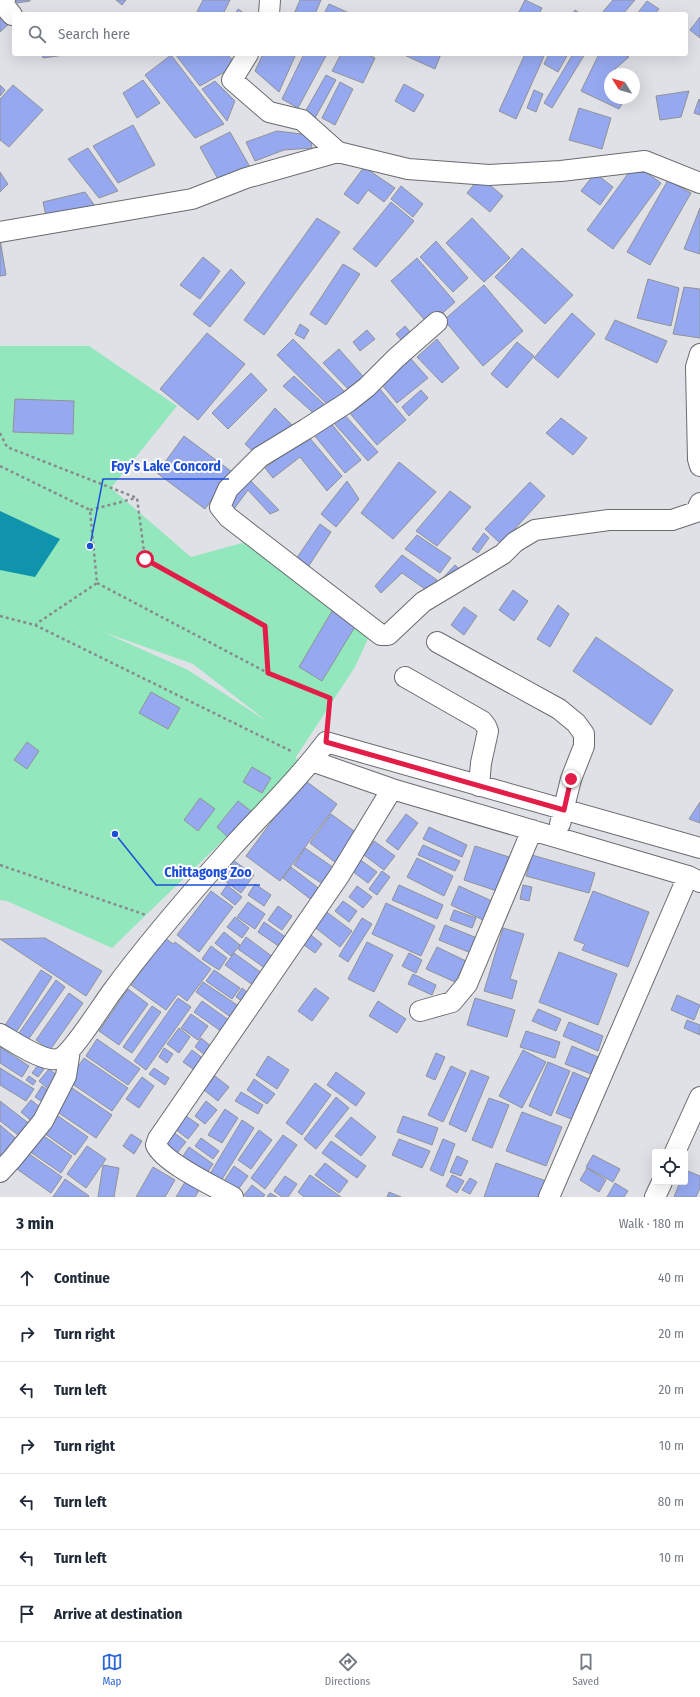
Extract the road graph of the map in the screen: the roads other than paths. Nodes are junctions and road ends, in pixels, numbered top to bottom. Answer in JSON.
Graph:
{"nodes":[{"id":1,"x":270,"y":0,"type":"edge"},
{"id":2,"x":269,"y":12,"type":"edge"},
{"id":3,"x":247,"y":56,"type":"edge"},
{"id":4,"x":338,"y":152,"type":"junction"},
{"id":5,"x":700,"y":183,"type":"edge"},
{"id":6,"x":0,"y":232,"type":"edge"},
{"id":7,"x":437,"y":322,"type":"dead end"},
{"id":8,"x":700,"y":354,"type":"edge"},
{"id":9,"x":700,"y":466,"type":"edge"},
{"id":10,"x":700,"y":503,"type":"edge"},
{"id":11,"x":437,"y":642,"type":"dead end"},
{"id":12,"x":405,"y":677,"type":"dead end"},
{"id":13,"x":312,"y":762,"type":"junction"},
{"id":14,"x":479,"y":786,"type":"junction"},
{"id":15,"x":392,"y":789,"type":"junction"},
{"id":16,"x":564,"y":810,"type":"junction"},
{"id":17,"x":532,"y":830,"type":"junction"},
{"id":18,"x":556,"y":837,"type":"junction"},
{"id":19,"x":700,"y":848,"type":"edge"},
{"id":20,"x":694,"y":879,"type":"edge"},
{"id":21,"x":420,"y":1011,"type":"dead end"},
{"id":22,"x":0,"y":1034,"type":"edge"},
{"id":23,"x":70,"y":1050,"type":"junction"},
{"id":24,"x":700,"y":1097,"type":"edge"},
{"id":25,"x":676,"y":1149,"type":"edge"},
{"id":26,"x":0,"y":1172,"type":"edge"},
{"id":27,"x":661,"y":1185,"type":"edge"},
{"id":28,"x":233,"y":1197,"type":"edge"},
{"id":29,"x":549,"y":1197,"type":"edge"},
{"id":30,"x":655,"y":1197,"type":"edge"}],
"edges":[{"from":1,"to":2,"type":"street"},
{"from":3,"to":4,"type":"street"},
{"from":4,"to":5,"type":"street"},
{"from":4,"to":6,"type":"street"},
{"from":7,"to":10,"type":"street"},
{"from":8,"to":9,"type":"street"},
{"from":11,"to":16,"type":"street"},
{"from":12,"to":14,"type":"street"},
{"from":13,"to":14,"type":"street"},
{"from":13,"to":15,"type":"street"},
{"from":13,"to":23,"type":"street"},
{"from":14,"to":16,"type":"street"},
{"from":15,"to":17,"type":"street"},
{"from":15,"to":28,"type":"street"},
{"from":16,"to":18,"type":"street"},
{"from":16,"to":19,"type":"street"},
{"from":17,"to":18,"type":"street"},
{"from":17,"to":21,"type":"street"},
{"from":18,"to":20,"type":"street"},
{"from":20,"to":29,"type":"street"},
{"from":22,"to":23,"type":"street"},
{"from":23,"to":26,"type":"street"},
{"from":24,"to":25,"type":"street"},
{"from":27,"to":30,"type":"street"}]}
